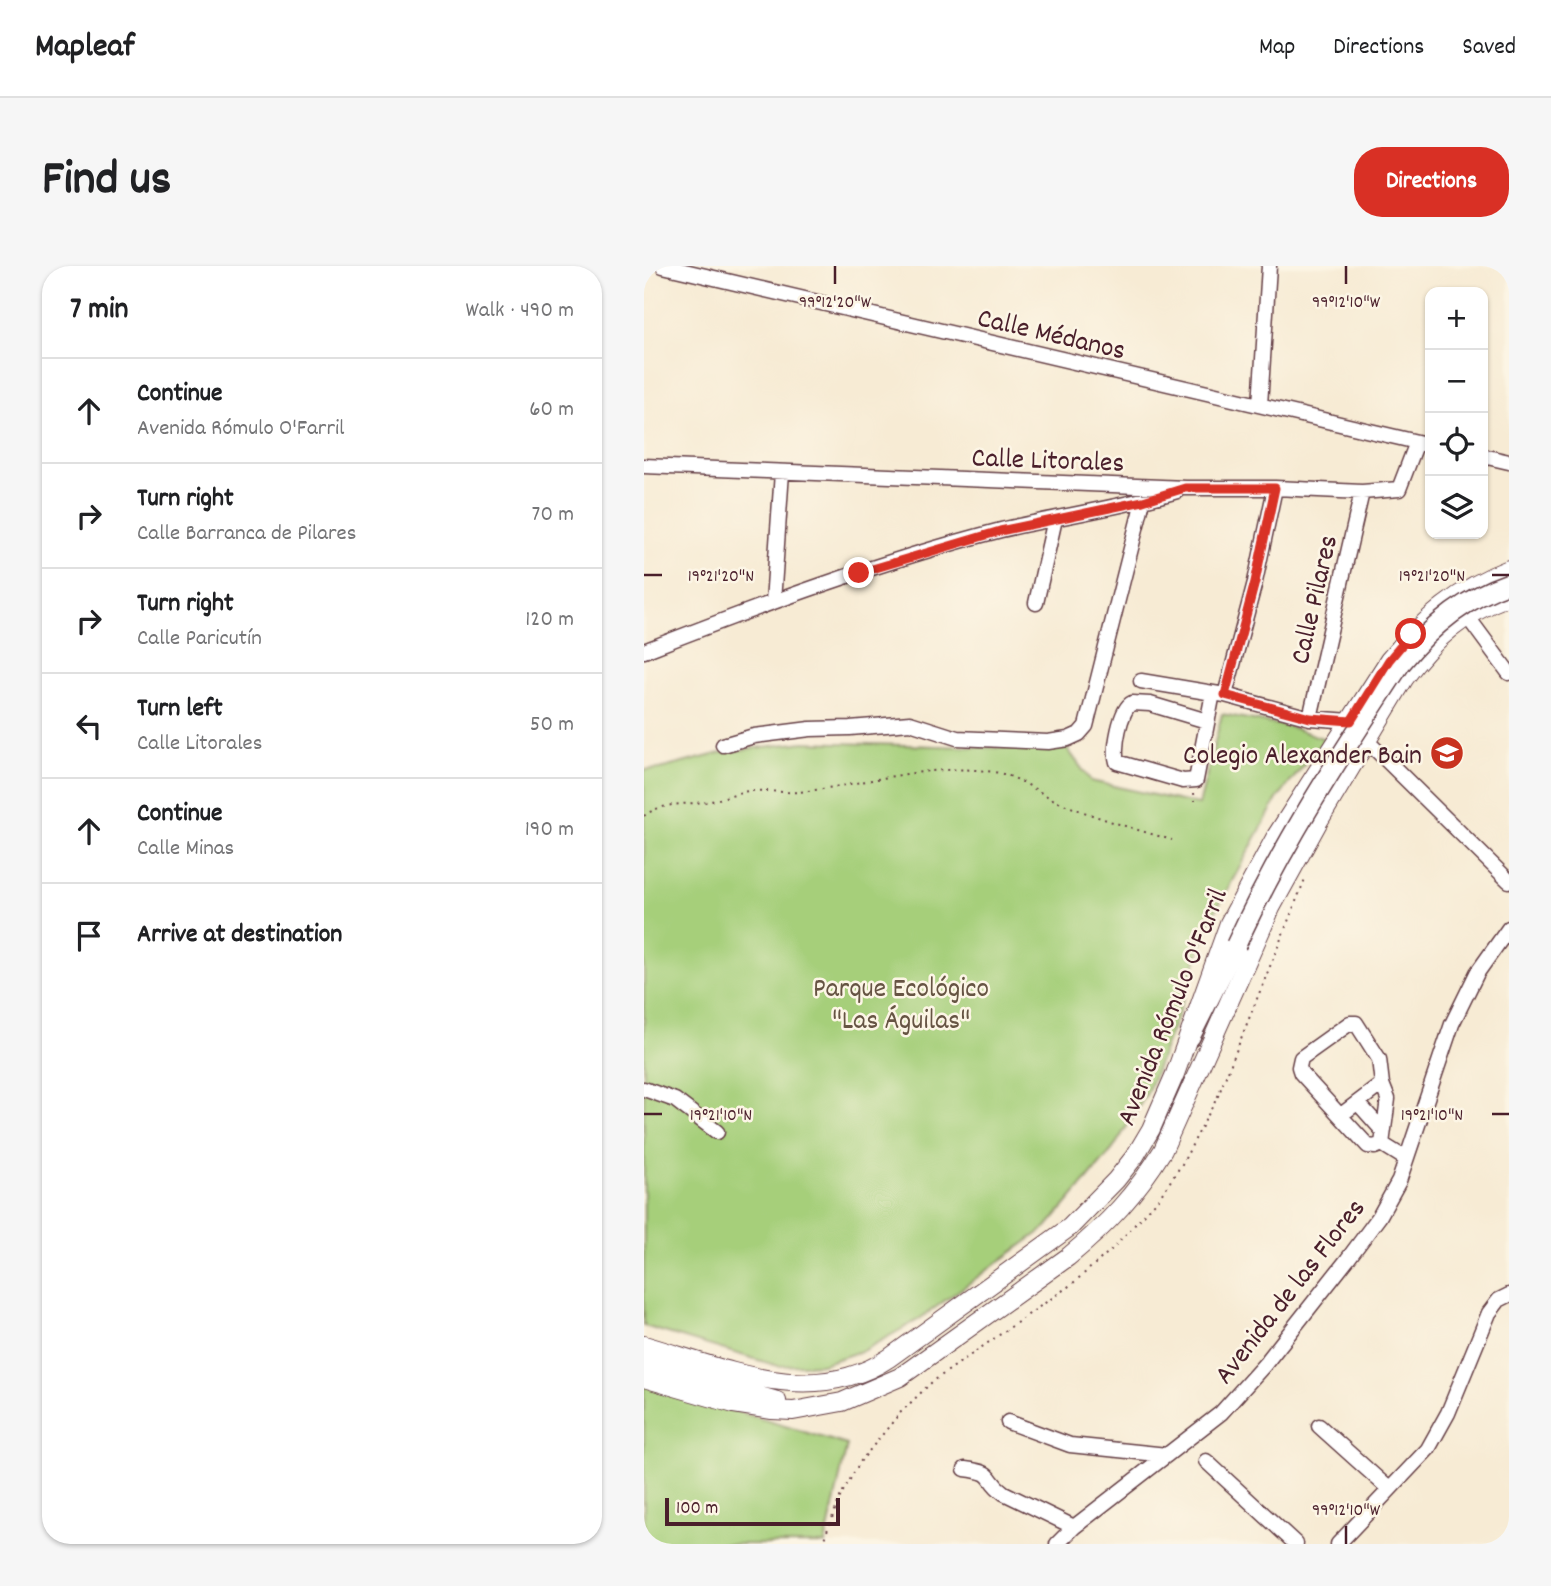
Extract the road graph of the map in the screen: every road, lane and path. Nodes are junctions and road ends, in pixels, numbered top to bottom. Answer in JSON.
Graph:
{"nodes":[{"id":1,"x":663,"y":266,"type":"edge"},
{"id":2,"x":1269,"y":266,"type":"edge"},
{"id":3,"x":735,"y":274,"type":"edge"},
{"id":4,"x":1260,"y":405,"type":"junction"},
{"id":5,"x":1424,"y":443,"type":"edge"},
{"id":6,"x":1488,"y":457,"type":"edge"},
{"id":7,"x":1509,"y":462,"type":"edge"},
{"id":8,"x":644,"y":466,"type":"edge"},
{"id":9,"x":782,"y":472,"type":"junction"},
{"id":10,"x":1185,"y":488,"type":"junction"},
{"id":11,"x":1275,"y":488,"type":"junction"},
{"id":12,"x":1362,"y":492,"type":"junction"},
{"id":13,"x":1143,"y":501,"type":"junction"},
{"id":14,"x":1055,"y":519,"type":"junction"},
{"id":15,"x":1509,"y":569,"type":"edge"},
{"id":16,"x":1509,"y":583,"type":"edge"},
{"id":17,"x":1509,"y":596,"type":"edge"},
{"id":18,"x":773,"y":602,"type":"junction"},
{"id":19,"x":1036,"y":603,"type":"dead end"},
{"id":20,"x":1467,"y":616,"type":"junction"},
{"id":21,"x":644,"y":651,"type":"edge"},
{"id":22,"x":1509,"y":673,"type":"edge"},
{"id":23,"x":1141,"y":681,"type":"dead end"},
{"id":24,"x":1219,"y":694,"type":"junction"},
{"id":25,"x":1310,"y":718,"type":"junction"},
{"id":26,"x":1207,"y":721,"type":"junction"},
{"id":27,"x":1351,"y":721,"type":"junction"},
{"id":28,"x":1340,"y":737,"type":"junction"},
{"id":29,"x":723,"y":745,"type":"dead end"},
{"id":30,"x":1365,"y":745,"type":"junction"},
{"id":31,"x":644,"y":816,"type":"edge"},
{"id":32,"x":1172,"y":840,"type":"dead end"},
{"id":33,"x":1509,"y":881,"type":"edge"},
{"id":34,"x":1509,"y":928,"type":"edge"},
{"id":35,"x":1190,"y":1037,"type":"junction"},
{"id":36,"x":1382,"y":1084,"type":"junction"},
{"id":37,"x":644,"y":1089,"type":"edge"},
{"id":38,"x":1358,"y":1102,"type":"junction"},
{"id":39,"x":1341,"y":1115,"type":"junction"},
{"id":40,"x":717,"y":1132,"type":"dead end"},
{"id":41,"x":1383,"y":1138,"type":"junction"},
{"id":42,"x":1406,"y":1159,"type":"junction"},
{"id":43,"x":1509,"y":1295,"type":"edge"},
{"id":44,"x":644,"y":1345,"type":"edge"},
{"id":45,"x":644,"y":1362,"type":"edge"},
{"id":46,"x":644,"y":1377,"type":"edge"},
{"id":47,"x":825,"y":1404,"type":"junction"},
{"id":48,"x":1008,"y":1422,"type":"dead end"},
{"id":49,"x":1319,"y":1426,"type":"dead end"},
{"id":50,"x":1167,"y":1455,"type":"junction"},
{"id":51,"x":1206,"y":1461,"type":"dead end"},
{"id":52,"x":965,"y":1469,"type":"dead end"},
{"id":53,"x":1388,"y":1488,"type":"junction"},
{"id":54,"x":1074,"y":1527,"type":"junction"},
{"id":55,"x":1057,"y":1544,"type":"edge"},
{"id":56,"x":1296,"y":1544,"type":"edge"},
{"id":57,"x":1338,"y":1544,"type":"edge"}],
"edges":[{"from":1,"to":3,"type":"street","name":"Calle Médanos"},
{"from":2,"to":4,"type":"street"},
{"from":3,"to":4,"type":"street","name":"Calle Médanos"},
{"from":4,"to":5,"type":"street","name":"Calle Médanos"},
{"from":5,"to":12,"type":"street","name":"Calle Litorales"},
{"from":6,"to":7,"type":"street"},
{"from":8,"to":9,"type":"street","name":"Calle Litorales"},
{"from":9,"to":10,"type":"street","name":"Calle Litorales"},
{"from":9,"to":18,"type":"street"},
{"from":10,"to":11,"type":"street","name":"Calle Litorales"},
{"from":10,"to":13,"type":"street"},
{"from":11,"to":12,"type":"street","name":"Calle Litorales"},
{"from":11,"to":24,"type":"street"},
{"from":12,"to":25,"type":"street","name":"Calle Pilares"},
{"from":13,"to":14,"type":"street"},
{"from":13,"to":29,"type":"street"},
{"from":14,"to":18,"type":"street"},
{"from":14,"to":19,"type":"street"},
{"from":15,"to":27,"type":"main road","name":"Avenida Rómulo O'Farril"},
{"from":16,"to":35,"type":"highway","bridge":true},
{"from":17,"to":20,"type":"main road","name":"Avenida Rómulo O'Farril"},
{"from":18,"to":21,"type":"street"},
{"from":20,"to":22,"type":"street"},
{"from":20,"to":30,"type":"main road","name":"Avenida Rómulo O'Farril"},
{"from":23,"to":24,"type":"street"},
{"from":24,"to":25,"type":"street"},
{"from":24,"to":26,"type":"street"},
{"from":25,"to":27,"type":"street"},
{"from":26,"to":26,"type":"street"},
{"from":27,"to":28,"type":"main road","name":"Avenida Rómulo O'Farril"},
{"from":27,"to":30,"type":"street"},
{"from":28,"to":30,"type":"main road"},
{"from":28,"to":35,"type":"main road","name":"Avenida Rómulo O'Farril"},
{"from":30,"to":33,"type":"street"},
{"from":30,"to":47,"type":"main road","name":"Avenida Rómulo O'Farril"},
{"from":31,"to":32,"type":"path"},
{"from":34,"to":42,"type":"street","name":"Avenida de las Flores"},
{"from":35,"to":44,"type":"main road","name":"Avenida Rómulo O'Farril"},
{"from":36,"to":38,"type":"street"},
{"from":36,"to":39,"type":"street"},
{"from":36,"to":41,"type":"street"},
{"from":37,"to":40,"type":"street"},
{"from":38,"to":39,"type":"street"},
{"from":38,"to":41,"type":"street"},
{"from":39,"to":41,"type":"street"},
{"from":41,"to":42,"type":"street"},
{"from":42,"to":50,"type":"street","name":"Avenida de las Flores"},
{"from":43,"to":53,"type":"street"},
{"from":45,"to":47,"type":"main road"},
{"from":46,"to":47,"type":"main road","name":"Avenida Rómulo O'Farril"},
{"from":48,"to":50,"type":"street"},
{"from":49,"to":53,"type":"street"},
{"from":50,"to":54,"type":"street","name":"Avenida de las Flores"},
{"from":51,"to":56,"type":"street"},
{"from":52,"to":54,"type":"street"},
{"from":53,"to":57,"type":"street"},
{"from":54,"to":55,"type":"street","name":"Avenida de las Flores"}]}
